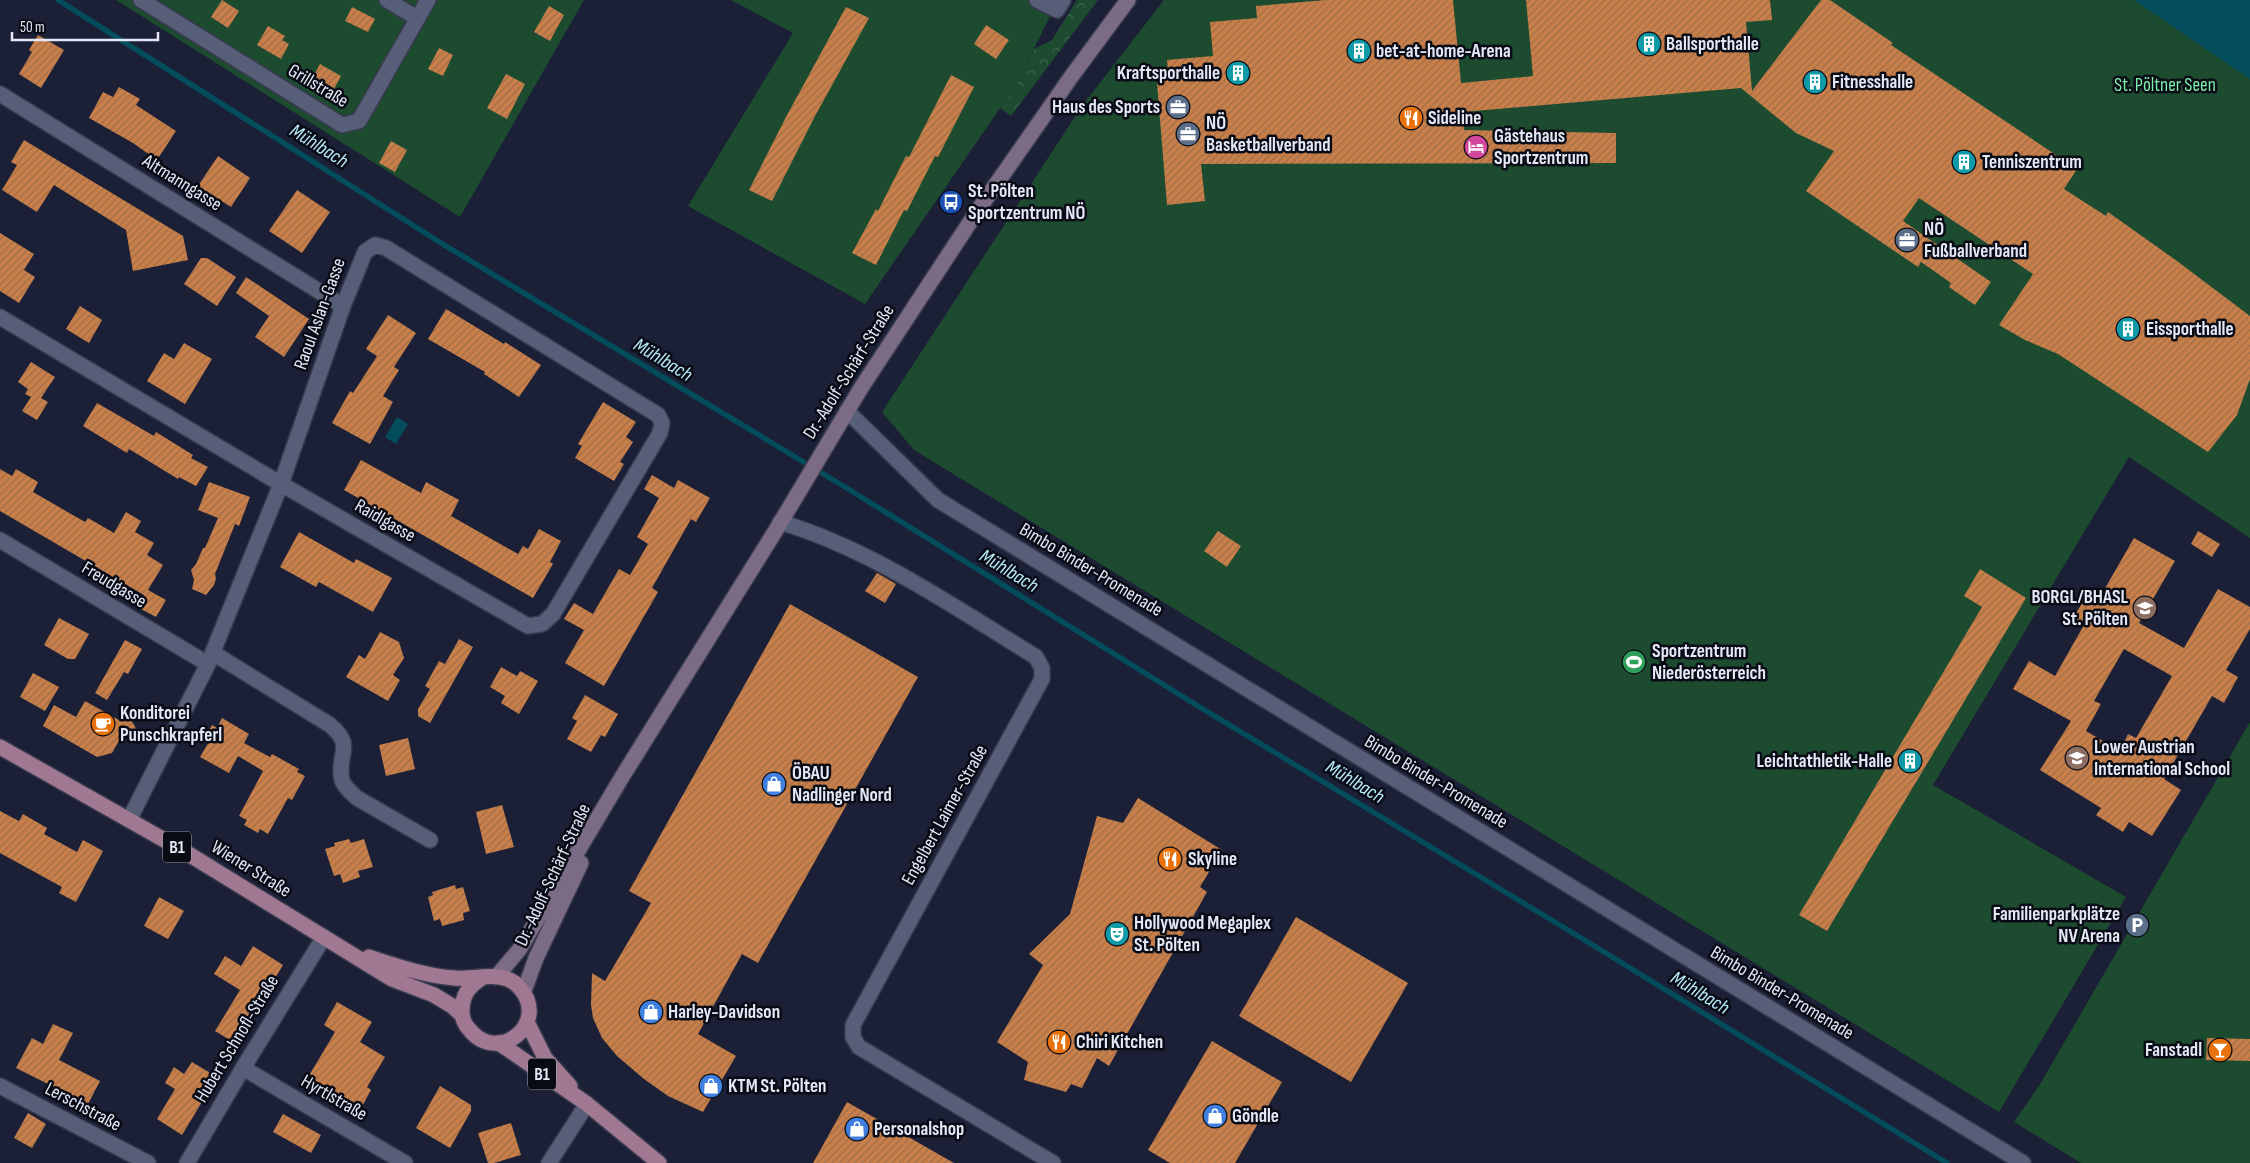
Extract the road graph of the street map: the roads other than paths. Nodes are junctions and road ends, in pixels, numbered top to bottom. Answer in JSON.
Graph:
{"nodes":[{"id":1,"x":141,"y":0,"type":"edge"},
{"id":2,"x":387,"y":0,"type":"edge"},
{"id":3,"x":428,"y":0,"type":"edge"},
{"id":4,"x":1037,"y":0,"type":"edge"},
{"id":5,"x":1063,"y":0,"type":"edge"},
{"id":6,"x":1128,"y":0,"type":"edge"},
{"id":7,"x":417,"y":18,"type":"junction"},
{"id":8,"x":0,"y":94,"type":"edge"},
{"id":9,"x":343,"y":306,"type":"junction"},
{"id":10,"x":0,"y":317,"type":"edge"},
{"id":11,"x":847,"y":412,"type":"junction"},
{"id":12,"x":658,"y":415,"type":"joint"},
{"id":13,"x":281,"y":484,"type":"junction"},
{"id":14,"x":780,"y":522,"type":"junction"},
{"id":15,"x":0,"y":540,"type":"edge"},
{"id":16,"x":210,"y":659,"type":"junction"},
{"id":17,"x":0,"y":747,"type":"edge"},
{"id":18,"x":622,"y":777,"type":"junction"},
{"id":19,"x":129,"y":820,"type":"junction"},
{"id":20,"x":430,"y":840,"type":"dead end"},
{"id":21,"x":324,"y":937,"type":"junction"},
{"id":22,"x":350,"y":952,"type":"junction"},
{"id":23,"x":490,"y":977,"type":"junction"},
{"id":24,"x":524,"y":991,"type":"junction"},
{"id":25,"x":462,"y":1015,"type":"junction"},
{"id":26,"x":527,"y":1022,"type":"junction"},
{"id":27,"x":499,"y":1044,"type":"junction"},
{"id":28,"x":243,"y":1068,"type":"junction"},
{"id":29,"x":0,"y":1086,"type":"edge"},
{"id":30,"x":587,"y":1104,"type":"junction"},
{"id":31,"x":148,"y":1163,"type":"edge"},
{"id":32,"x":187,"y":1163,"type":"edge"},
{"id":33,"x":405,"y":1163,"type":"edge"},
{"id":34,"x":549,"y":1163,"type":"edge"},
{"id":35,"x":659,"y":1163,"type":"edge"},
{"id":36,"x":1053,"y":1163,"type":"edge"},
{"id":37,"x":2023,"y":1163,"type":"edge"}],
"edges":[{"from":1,"to":7,"type":"street","name":"Grillstraße"},
{"from":2,"to":7,"type":"street"},
{"from":3,"to":7,"type":"street","name":"Grillstraße"},
{"from":4,"to":5,"type":"street"},
{"from":6,"to":11,"type":"street","name":"Dr.-Adolf-Schärf-Straße"},
{"from":8,"to":9,"type":"street","name":"Altmanngasse"},
{"from":9,"to":12,"type":"street","name":"Raoul Aslan-Gasse"},
{"from":9,"to":13,"type":"street","name":"Raoul Aslan-Gasse"},
{"from":10,"to":13,"type":"street","name":"Raidlgasse"},
{"from":11,"to":14,"type":"street","name":"Dr.-Adolf-Schärf-Straße"},
{"from":11,"to":37,"type":"street","name":"Bimbo Binder-Promenade"},
{"from":12,"to":13,"type":"street","name":"Raidlgasse"},
{"from":13,"to":16,"type":"street","name":"Raoul Aslan-Gasse"},
{"from":14,"to":18,"type":"street","name":"Dr.-Adolf-Schärf-Straße"},
{"from":14,"to":36,"type":"street","name":"Engelbert Laimer-Straße"},
{"from":15,"to":16,"type":"street","name":"Freudgasse"},
{"from":16,"to":19,"type":"street","name":"Raoul Aslan-Gasse"},
{"from":16,"to":20,"type":"street"},
{"from":17,"to":19,"type":"main road","name":"Wiener Straße","number":"B1"},
{"from":18,"to":23,"type":"street","name":"Dr.-Adolf-Schärf-Straße"},
{"from":18,"to":24,"type":"street","name":"Dr.-Adolf-Schärf-Straße"},
{"from":19,"to":21,"type":"main road","name":"Wiener Straße","number":"B1"},
{"from":21,"to":22,"type":"main road","name":"Wiener Straße","number":"B1"},
{"from":21,"to":28,"type":"street","name":"Hubert Schnofl-Straße"},
{"from":22,"to":23,"type":"main road","number":"B1"},
{"from":22,"to":25,"type":"main road","number":"B1"},
{"from":23,"to":24,"type":"main road","number":"B1"},
{"from":23,"to":25,"type":"main road"},
{"from":24,"to":26,"type":"main road","number":"B1"},
{"from":25,"to":27,"type":"main road","number":"B1"},
{"from":26,"to":27,"type":"main road","number":"B1"},
{"from":26,"to":30,"type":"main road","number":"B1"},
{"from":27,"to":30,"type":"main road","number":"B1"},
{"from":28,"to":32,"type":"street","name":"Hubert Schnofl-Straße"},
{"from":28,"to":33,"type":"street","name":"Hyrtlstraße"},
{"from":29,"to":31,"type":"street","name":"Lerschstraße"},
{"from":30,"to":34,"type":"street"},
{"from":30,"to":35,"type":"main road","number":"B1"}]}
